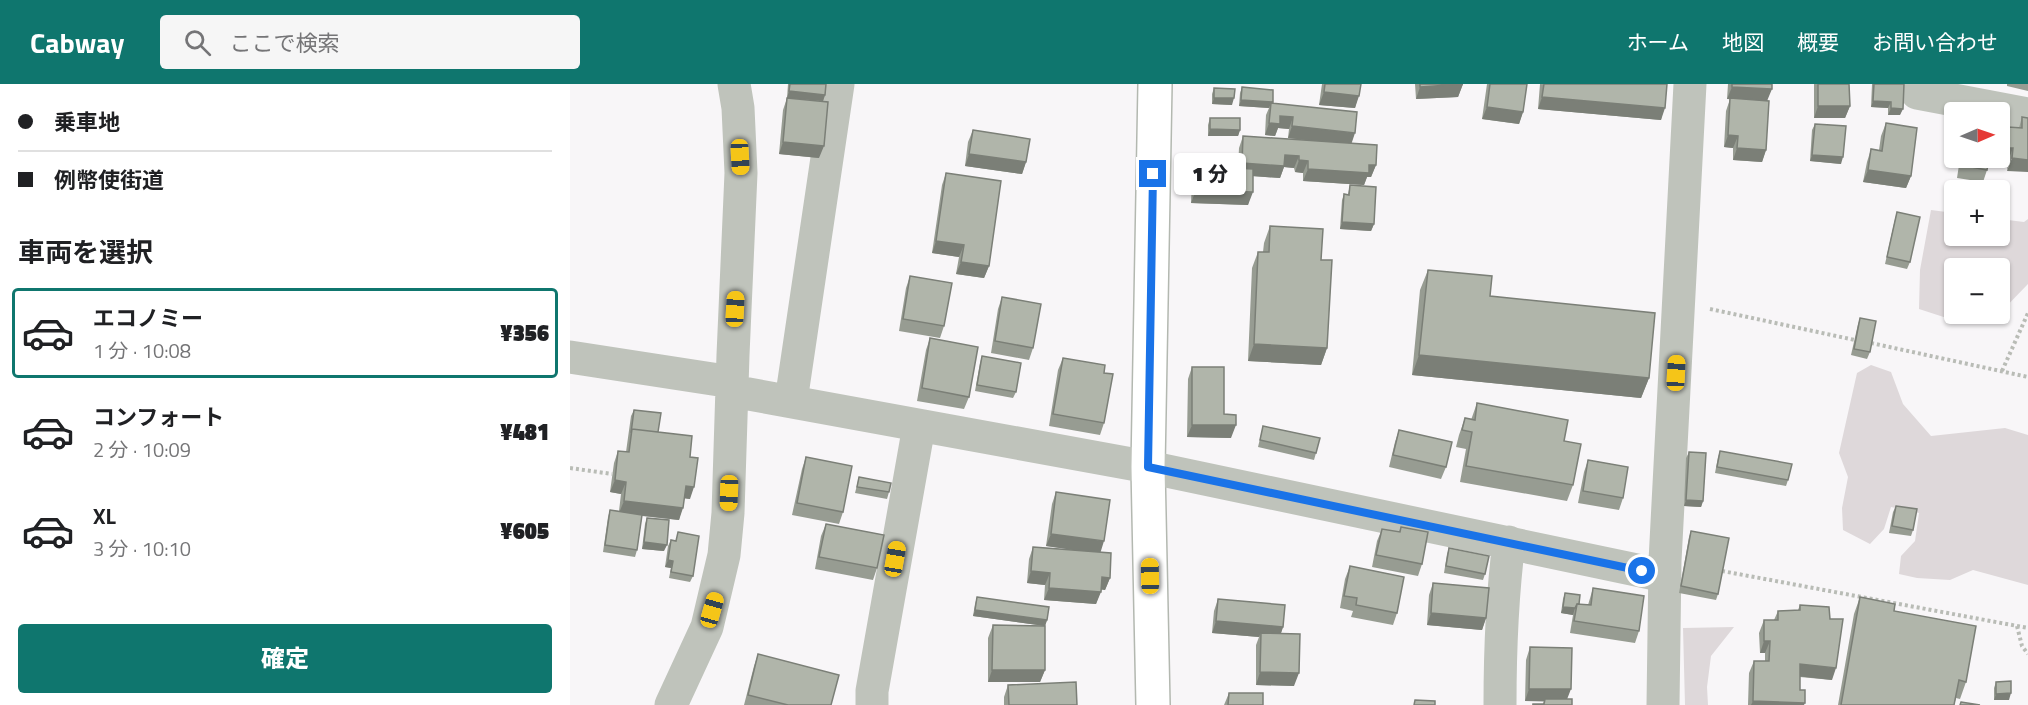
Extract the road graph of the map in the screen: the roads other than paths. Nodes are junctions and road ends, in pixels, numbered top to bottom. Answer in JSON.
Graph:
{"nodes":[{"id":1,"x":734,"y":84,"type":"edge"},
{"id":2,"x":838,"y":84,"type":"edge"},
{"id":3,"x":1155,"y":84,"type":"edge"},
{"id":4,"x":1690,"y":84,"type":"edge"},
{"id":5,"x":1918,"y":84,"type":"edge"},
{"id":6,"x":2028,"y":114,"type":"edge"},
{"id":7,"x":570,"y":357,"type":"edge"},
{"id":8,"x":732,"y":386,"type":"junction"},
{"id":9,"x":791,"y":401,"type":"junction"},
{"id":10,"x":919,"y":426,"type":"junction"},
{"id":11,"x":1148,"y":467,"type":"junction"},
{"id":12,"x":1509,"y":542,"type":"junction"},
{"id":13,"x":1665,"y":576,"type":"junction"},
{"id":14,"x":670,"y":705,"type":"edge"},
{"id":15,"x":872,"y":705,"type":"edge"},
{"id":16,"x":1153,"y":705,"type":"edge"},
{"id":17,"x":1500,"y":705,"type":"edge"},
{"id":18,"x":1664,"y":705,"type":"edge"}],
"edges":[{"from":1,"to":8,"type":"street"},
{"from":2,"to":9,"type":"street"},
{"from":3,"to":11,"type":"main road"},
{"from":4,"to":13,"type":"street"},
{"from":5,"to":6,"type":"street"},
{"from":7,"to":8,"type":"street"},
{"from":8,"to":9,"type":"street"},
{"from":8,"to":14,"type":"street"},
{"from":9,"to":10,"type":"street"},
{"from":10,"to":11,"type":"street"},
{"from":10,"to":15,"type":"street"},
{"from":11,"to":12,"type":"street"},
{"from":11,"to":16,"type":"main road"},
{"from":12,"to":13,"type":"street"},
{"from":12,"to":17,"type":"street"},
{"from":13,"to":18,"type":"street"}]}
